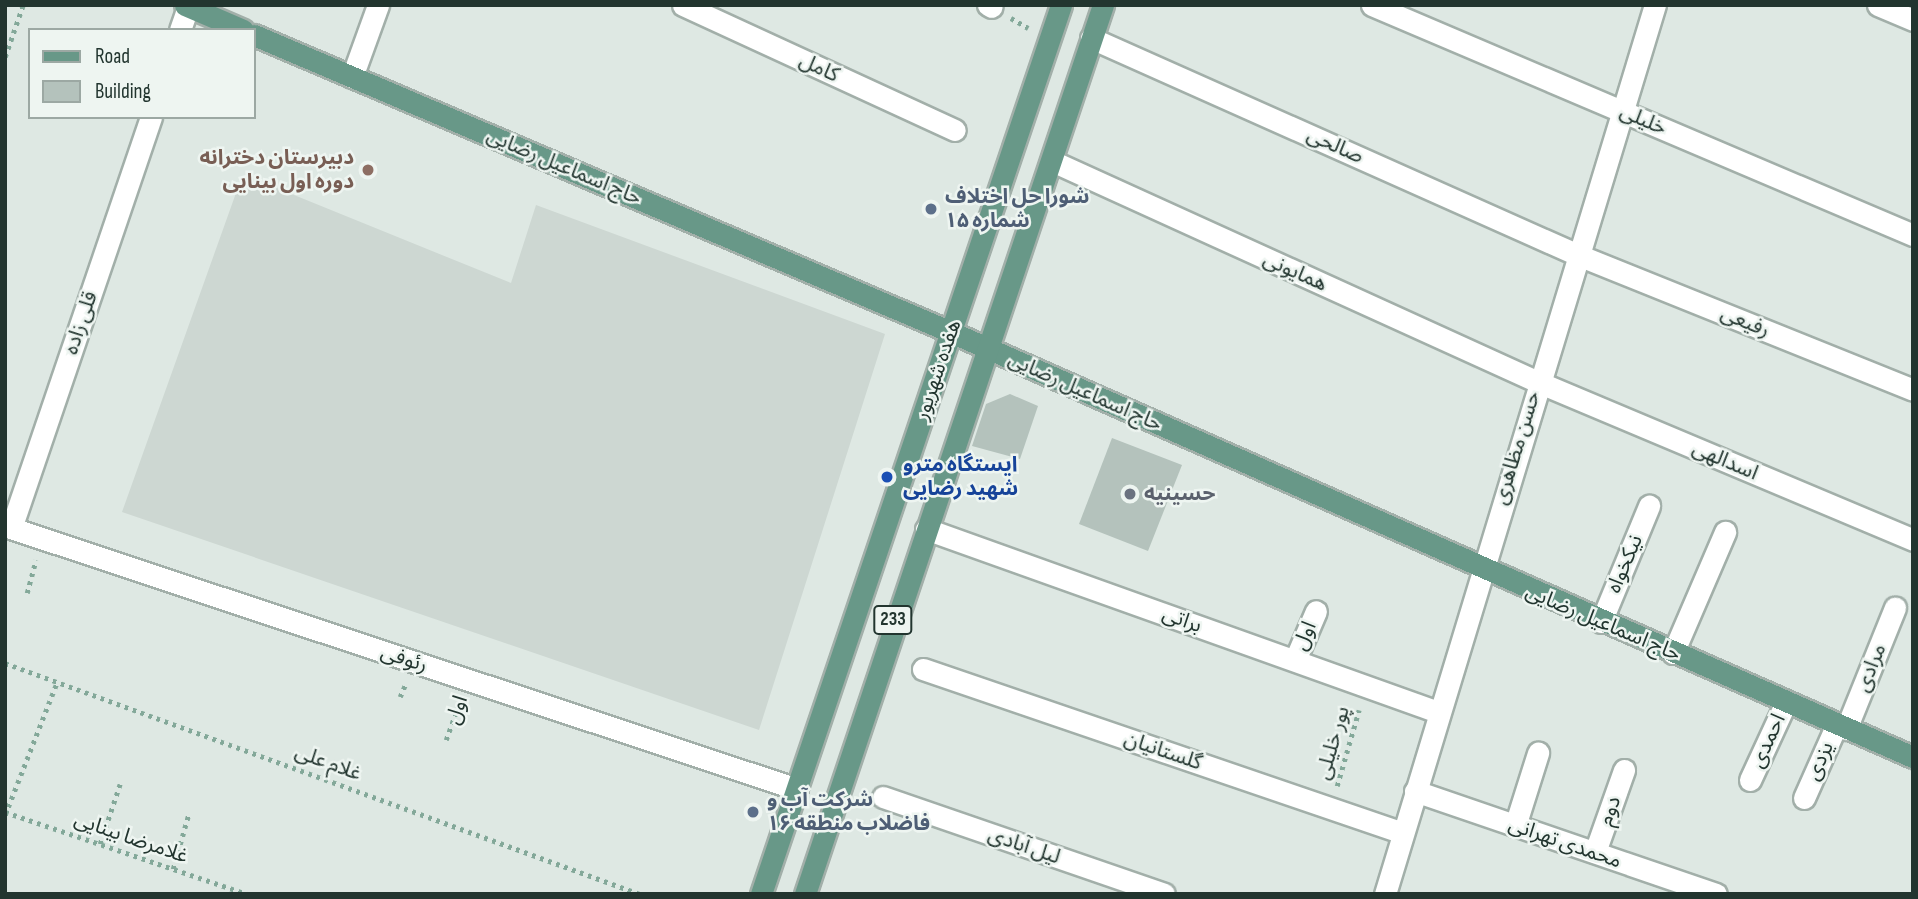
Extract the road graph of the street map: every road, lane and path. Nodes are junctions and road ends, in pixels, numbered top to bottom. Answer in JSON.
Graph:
{"nodes":[{"id":1,"x":23,"y":5,"type":"edge"},
{"id":2,"x":378,"y":5,"type":"edge"},
{"id":3,"x":683,"y":5,"type":"edge"},
{"id":4,"x":1061,"y":5,"type":"edge"},
{"id":5,"x":1103,"y":5,"type":"edge"},
{"id":6,"x":1372,"y":5,"type":"edge"},
{"id":7,"x":1655,"y":5,"type":"edge"},
{"id":8,"x":1878,"y":5,"type":"edge"},
{"id":9,"x":187,"y":6,"type":"edge"},
{"id":10,"x":990,"y":6,"type":"edge"},
{"id":11,"x":1913,"y":20,"type":"edge"},
{"id":12,"x":181,"y":28,"type":"edge"},
{"id":13,"x":238,"y":28,"type":"edge"},
{"id":14,"x":256,"y":35,"type":"edge"},
{"id":15,"x":1091,"y":38,"type":"junction"},
{"id":16,"x":1049,"y":40,"type":"junction"},
{"id":17,"x":6,"y":54,"type":"edge"},
{"id":18,"x":352,"y":77,"type":"junction"},
{"id":19,"x":1625,"y":113,"type":"junction"},
{"id":20,"x":150,"y":119,"type":"edge"},
{"id":21,"x":956,"y":130,"type":"dead end"},
{"id":22,"x":1052,"y":161,"type":"junction"},
{"id":23,"x":1913,"y":235,"type":"edge"},
{"id":24,"x":1578,"y":255,"type":"junction"},
{"id":25,"x":951,"y":332,"type":"junction"},
{"id":26,"x":985,"y":348,"type":"junction"},
{"id":27,"x":1538,"y":382,"type":"junction"},
{"id":28,"x":1913,"y":390,"type":"edge"},
{"id":29,"x":1649,"y":506,"type":"dead end"},
{"id":30,"x":10,"y":528,"type":"joint"},
{"id":31,"x":926,"y":529,"type":"junction"},
{"id":32,"x":1725,"y":532,"type":"dead end"},
{"id":33,"x":43,"y":539,"type":"junction"},
{"id":34,"x":1913,"y":540,"type":"edge"},
{"id":35,"x":1479,"y":569,"type":"junction"},
{"id":36,"x":27,"y":593,"type":"dead end"},
{"id":37,"x":1895,"y":608,"type":"dead end"},
{"id":38,"x":1316,"y":611,"type":"dead end"},
{"id":39,"x":1601,"y":622,"type":"junction"},
{"id":40,"x":1673,"y":653,"type":"junction"},
{"id":41,"x":1295,"y":660,"type":"junction"},
{"id":42,"x":5,"y":663,"type":"edge"},
{"id":43,"x":923,"y":669,"type":"dead end"},
{"id":44,"x":467,"y":680,"type":"junction"},
{"id":45,"x":57,"y":682,"type":"junction"},
{"id":46,"x":1366,"y":686,"type":"junction"},
{"id":47,"x":1786,"y":702,"type":"junction"},
{"id":48,"x":1438,"y":712,"type":"junction"},
{"id":49,"x":1842,"y":727,"type":"junction"},
{"id":50,"x":446,"y":740,"type":"dead end"},
{"id":51,"x":1538,"y":753,"type":"dead end"},
{"id":52,"x":1913,"y":757,"type":"edge"},
{"id":53,"x":1624,"y":770,"type":"dead end"},
{"id":54,"x":1749,"y":780,"type":"dead end"},
{"id":55,"x":120,"y":783,"type":"dead end"},
{"id":56,"x":797,"y":789,"type":"junction"},
{"id":57,"x":1415,"y":791,"type":"junction"},
{"id":58,"x":883,"y":797,"type":"dead end"},
{"id":59,"x":1804,"y":798,"type":"dead end"},
{"id":60,"x":1331,"y":808,"type":"junction"},
{"id":61,"x":6,"y":813,"type":"edge"},
{"id":62,"x":189,"y":813,"type":"dead end"},
{"id":63,"x":1515,"y":826,"type":"junction"},
{"id":64,"x":1403,"y":833,"type":"junction"},
{"id":65,"x":100,"y":844,"type":"junction"},
{"id":66,"x":1595,"y":852,"type":"junction"},
{"id":67,"x":173,"y":869,"type":"junction"},
{"id":68,"x":247,"y":894,"type":"edge"},
{"id":69,"x":640,"y":894,"type":"edge"},
{"id":70,"x":761,"y":894,"type":"edge"},
{"id":71,"x":805,"y":894,"type":"edge"},
{"id":72,"x":1164,"y":894,"type":"edge"},
{"id":73,"x":1385,"y":894,"type":"edge"},
{"id":74,"x":1716,"y":894,"type":"edge"}],
"edges":[{"from":1,"to":17,"type":"path"},
{"from":2,"to":18,"type":"street"},
{"from":3,"to":21,"type":"street","name":"کامل"},
{"from":4,"to":16,"type":"main road","name":"هفده شهریور","number":"233"},
{"from":5,"to":15,"type":"main road","name":"هفده شهریور","number":"233"},
{"from":6,"to":19,"type":"street","name":"خلیلی"},
{"from":7,"to":19,"type":"street","name":"حسن مظاهری"},
{"from":8,"to":11,"type":"street"},
{"from":9,"to":12,"type":"street"},
{"from":9,"to":13,"type":"main road"},
{"from":10,"to":16,"type":"path"},
{"from":14,"to":18,"type":"main road","name":"حاج اسماعیل رضایی"},
{"from":15,"to":22,"type":"main road","name":"هفده شهریور","number":"233"},
{"from":15,"to":24,"type":"street","name":"صالحی"},
{"from":16,"to":25,"type":"main road","name":"هفده شهریور","number":"233"},
{"from":18,"to":25,"type":"main road","name":"حاج اسماعیل رضایی"},
{"from":19,"to":23,"type":"street","name":"خلیلی"},
{"from":19,"to":24,"type":"street","name":"حسن مظاهری"},
{"from":20,"to":30,"type":"street","name":"قلی زاده"},
{"from":22,"to":26,"type":"main road","name":"هفده شهریور","number":"233"},
{"from":22,"to":27,"type":"street","name":"همایونی"},
{"from":24,"to":27,"type":"street","name":"حسن مظاهری"},
{"from":24,"to":28,"type":"street","name":"رفیعی"},
{"from":25,"to":26,"type":"main road","name":"حاج اسماعیل رضایی"},
{"from":25,"to":56,"type":"main road","name":"هفده شهریور","number":"233"},
{"from":26,"to":31,"type":"main road","name":"هفده شهریور","number":"233"},
{"from":26,"to":35,"type":"main road","name":"حاج اسماعیل رضایی"},
{"from":27,"to":34,"type":"street","name":"اسدالهی"},
{"from":27,"to":35,"type":"street","name":"حسن مظاهری"},
{"from":29,"to":39,"type":"street","name":"نیکخواه"},
{"from":30,"to":33,"type":"street","name":"رئوفی"},
{"from":31,"to":41,"type":"street","name":"براتی"},
{"from":31,"to":71,"type":"main road","name":"هفده شهریور","number":"233"},
{"from":32,"to":40,"type":"street"},
{"from":33,"to":36,"type":"path"},
{"from":33,"to":44,"type":"street","name":"رئوفی"},
{"from":35,"to":39,"type":"main road","name":"حاج اسماعیل رضایی"},
{"from":35,"to":48,"type":"street","name":"حسن مظاهری"},
{"from":37,"to":49,"type":"street","name":"مرادی"},
{"from":38,"to":41,"type":"street","name":"اول"},
{"from":39,"to":40,"type":"main road","name":"حاج اسماعیل رضایی"},
{"from":40,"to":47,"type":"main road","name":"حاج اسماعیل رضایی"},
{"from":41,"to":46,"type":"street","name":"براتی"},
{"from":42,"to":45,"type":"path","name":"غلام علی"},
{"from":43,"to":60,"type":"street","name":"گلستانیان"},
{"from":44,"to":50,"type":"path","name":"اول"},
{"from":44,"to":56,"type":"street","name":"رئوفی"},
{"from":45,"to":61,"type":"path"},
{"from":45,"to":69,"type":"path","name":"غلام علی"},
{"from":46,"to":48,"type":"street","name":"براتی"},
{"from":46,"to":60,"type":"path","name":"پور خلیلی"},
{"from":47,"to":49,"type":"main road","name":"حاج اسماعیل رضایی"},
{"from":47,"to":54,"type":"street","name":"احمدی"},
{"from":48,"to":57,"type":"street","name":"حسن مظاهری"},
{"from":49,"to":52,"type":"main road","name":"حاج اسماعیل رضایی"},
{"from":49,"to":59,"type":"street","name":"یزدی"},
{"from":51,"to":63,"type":"street"},
{"from":53,"to":66,"type":"street","name":"دوم"},
{"from":55,"to":65,"type":"path"},
{"from":56,"to":70,"type":"main road","name":"هفده شهریور","number":"233"},
{"from":57,"to":63,"type":"street","name":"محمدی تهرانی"},
{"from":57,"to":64,"type":"street","name":"حسن مظاهری"},
{"from":58,"to":72,"type":"street","name":"لیل آبادی"},
{"from":60,"to":64,"type":"street","name":"گلستانیان"},
{"from":61,"to":65,"type":"path","name":"غلامرضا بینایی"},
{"from":62,"to":67,"type":"path"},
{"from":63,"to":66,"type":"street","name":"محمدی تهرانی"},
{"from":64,"to":73,"type":"street","name":"حسن مظاهری"},
{"from":65,"to":67,"type":"path","name":"غلامرضا بینایی"},
{"from":66,"to":74,"type":"street","name":"محمدی تهرانی"},
{"from":67,"to":68,"type":"path","name":"غلامرضا بینایی"}]}
